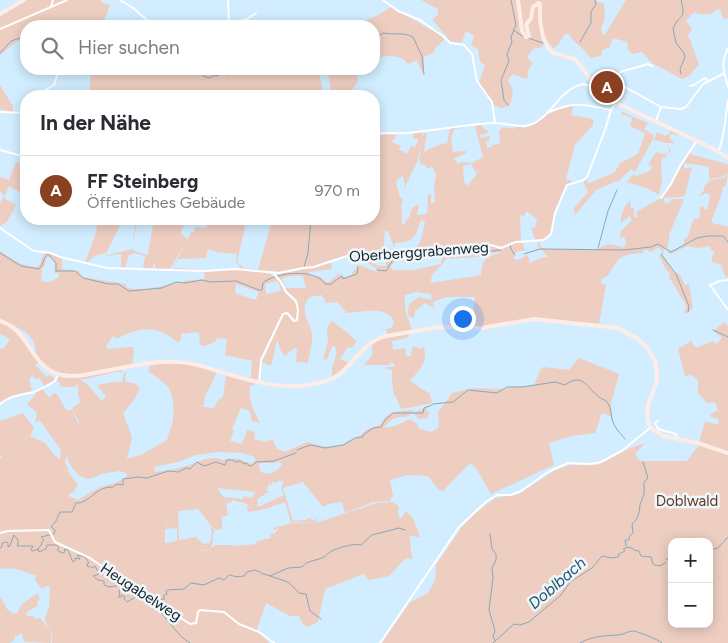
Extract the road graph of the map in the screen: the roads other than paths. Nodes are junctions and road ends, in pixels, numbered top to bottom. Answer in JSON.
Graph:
{"nodes":[{"id":1,"x":24,"y":0,"type":"edge"},
{"id":2,"x":53,"y":0,"type":"edge"},
{"id":3,"x":67,"y":0,"type":"edge"},
{"id":4,"x":120,"y":0,"type":"edge"},
{"id":5,"x":228,"y":0,"type":"edge"},
{"id":6,"x":383,"y":0,"type":"edge"},
{"id":7,"x":518,"y":0,"type":"edge"},
{"id":8,"x":51,"y":8,"type":"junction"},
{"id":9,"x":256,"y":13,"type":"dead end"},
{"id":10,"x":0,"y":14,"type":"edge"},
{"id":11,"x":22,"y":20,"type":"edge"},
{"id":12,"x":147,"y":20,"type":"edge"},
{"id":13,"x":228,"y":20,"type":"edge"},
{"id":14,"x":244,"y":20,"type":"edge"},
{"id":15,"x":20,"y":21,"type":"edge"},
{"id":16,"x":0,"y":29,"type":"edge"},
{"id":17,"x":728,"y":48,"type":"edge"},
{"id":18,"x":652,"y":66,"type":"dead end"},
{"id":19,"x":723,"y":74,"type":"junction"},
{"id":20,"x":57,"y":75,"type":"edge"},
{"id":21,"x":708,"y":81,"type":"junction"},
{"id":22,"x":616,"y":82,"type":"junction"},
{"id":23,"x":690,"y":86,"type":"dead end"},
{"id":24,"x":728,"y":87,"type":"edge"},
{"id":25,"x":596,"y":88,"type":"junction"},
{"id":26,"x":45,"y":90,"type":"edge"},
{"id":27,"x":608,"y":96,"type":"junction"},
{"id":28,"x":728,"y":101,"type":"edge"},
{"id":29,"x":616,"y":103,"type":"junction"},
{"id":30,"x":661,"y":107,"type":"junction"},
{"id":31,"x":610,"y":110,"type":"junction"},
{"id":32,"x":0,"y":112,"type":"edge"},
{"id":33,"x":20,"y":113,"type":"edge"},
{"id":34,"x":545,"y":114,"type":"junction"},
{"id":35,"x":655,"y":122,"type":"junction"},
{"id":36,"x":495,"y":123,"type":"junction"},
{"id":37,"x":380,"y":134,"type":"edge"},
{"id":38,"x":696,"y":142,"type":"junction"},
{"id":39,"x":0,"y":150,"type":"edge"},
{"id":40,"x":718,"y":151,"type":"junction"},
{"id":41,"x":20,"y":155,"type":"edge"},
{"id":42,"x":728,"y":158,"type":"edge"},
{"id":43,"x":662,"y":198,"type":"dead end"},
{"id":44,"x":0,"y":228,"type":"edge"},
{"id":45,"x":274,"y":274,"type":"junction"},
{"id":46,"x":728,"y":280,"type":"edge"},
{"id":47,"x":728,"y":310,"type":"edge"},
{"id":48,"x":0,"y":321,"type":"edge"},
{"id":49,"x":58,"y":374,"type":"junction"},
{"id":50,"x":259,"y":383,"type":"junction"},
{"id":51,"x":0,"y":404,"type":"edge"},
{"id":52,"x":658,"y":421,"type":"dead end"},
{"id":53,"x":651,"y":427,"type":"junction"},
{"id":54,"x":678,"y":439,"type":"junction"},
{"id":55,"x":728,"y":453,"type":"edge"},
{"id":56,"x":0,"y":533,"type":"edge"},
{"id":57,"x":274,"y":643,"type":"edge"},
{"id":58,"x":380,"y":643,"type":"edge"}],
"edges":[{"from":1,"to":10,"type":"main road"},
{"from":2,"to":8,"type":"street"},
{"from":3,"to":8,"type":"street"},
{"from":4,"to":12,"type":"street"},
{"from":5,"to":13,"type":"street"},
{"from":6,"to":36,"type":"street"},
{"from":7,"to":25,"type":"main road"},
{"from":8,"to":11,"type":"street"},
{"from":9,"to":14,"type":"street"},
{"from":15,"to":16,"type":"street"},
{"from":17,"to":19,"type":"street"},
{"from":18,"to":22,"type":"street"},
{"from":19,"to":21,"type":"street"},
{"from":19,"to":24,"type":"street"},
{"from":20,"to":26,"type":"street"},
{"from":21,"to":23,"type":"street"},
{"from":21,"to":30,"type":"street"},
{"from":22,"to":27,"type":"street"},
{"from":22,"to":30,"type":"street"},
{"from":25,"to":27,"type":"main road"},
{"from":25,"to":34,"type":"street"},
{"from":27,"to":29,"type":"main road"},
{"from":28,"to":40,"type":"street"},
{"from":29,"to":31,"type":"street"},
{"from":29,"to":35,"type":"main road"},
{"from":30,"to":35,"type":"street"},
{"from":31,"to":34,"type":"street"},
{"from":31,"to":45,"type":"street","name":"Oberberggrabenweg"},
{"from":32,"to":33,"type":"street"},
{"from":34,"to":36,"type":"street"},
{"from":35,"to":38,"type":"main road"},
{"from":36,"to":37,"type":"street"},
{"from":38,"to":40,"type":"main road"},
{"from":38,"to":43,"type":"street"},
{"from":39,"to":41,"type":"street"},
{"from":40,"to":42,"type":"main road"},
{"from":44,"to":45,"type":"street","name":"Oberberggrabenweg"},
{"from":45,"to":50,"type":"street"},
{"from":46,"to":47,"type":"street"},
{"from":48,"to":49,"type":"main road"},
{"from":49,"to":50,"type":"main road"},
{"from":49,"to":51,"type":"street"},
{"from":50,"to":53,"type":"main road"},
{"from":52,"to":54,"type":"street"},
{"from":53,"to":54,"type":"main road"},
{"from":53,"to":58,"type":"street"},
{"from":54,"to":55,"type":"main road"},
{"from":56,"to":57,"type":"street","name":"Heugabelweg"}]}
